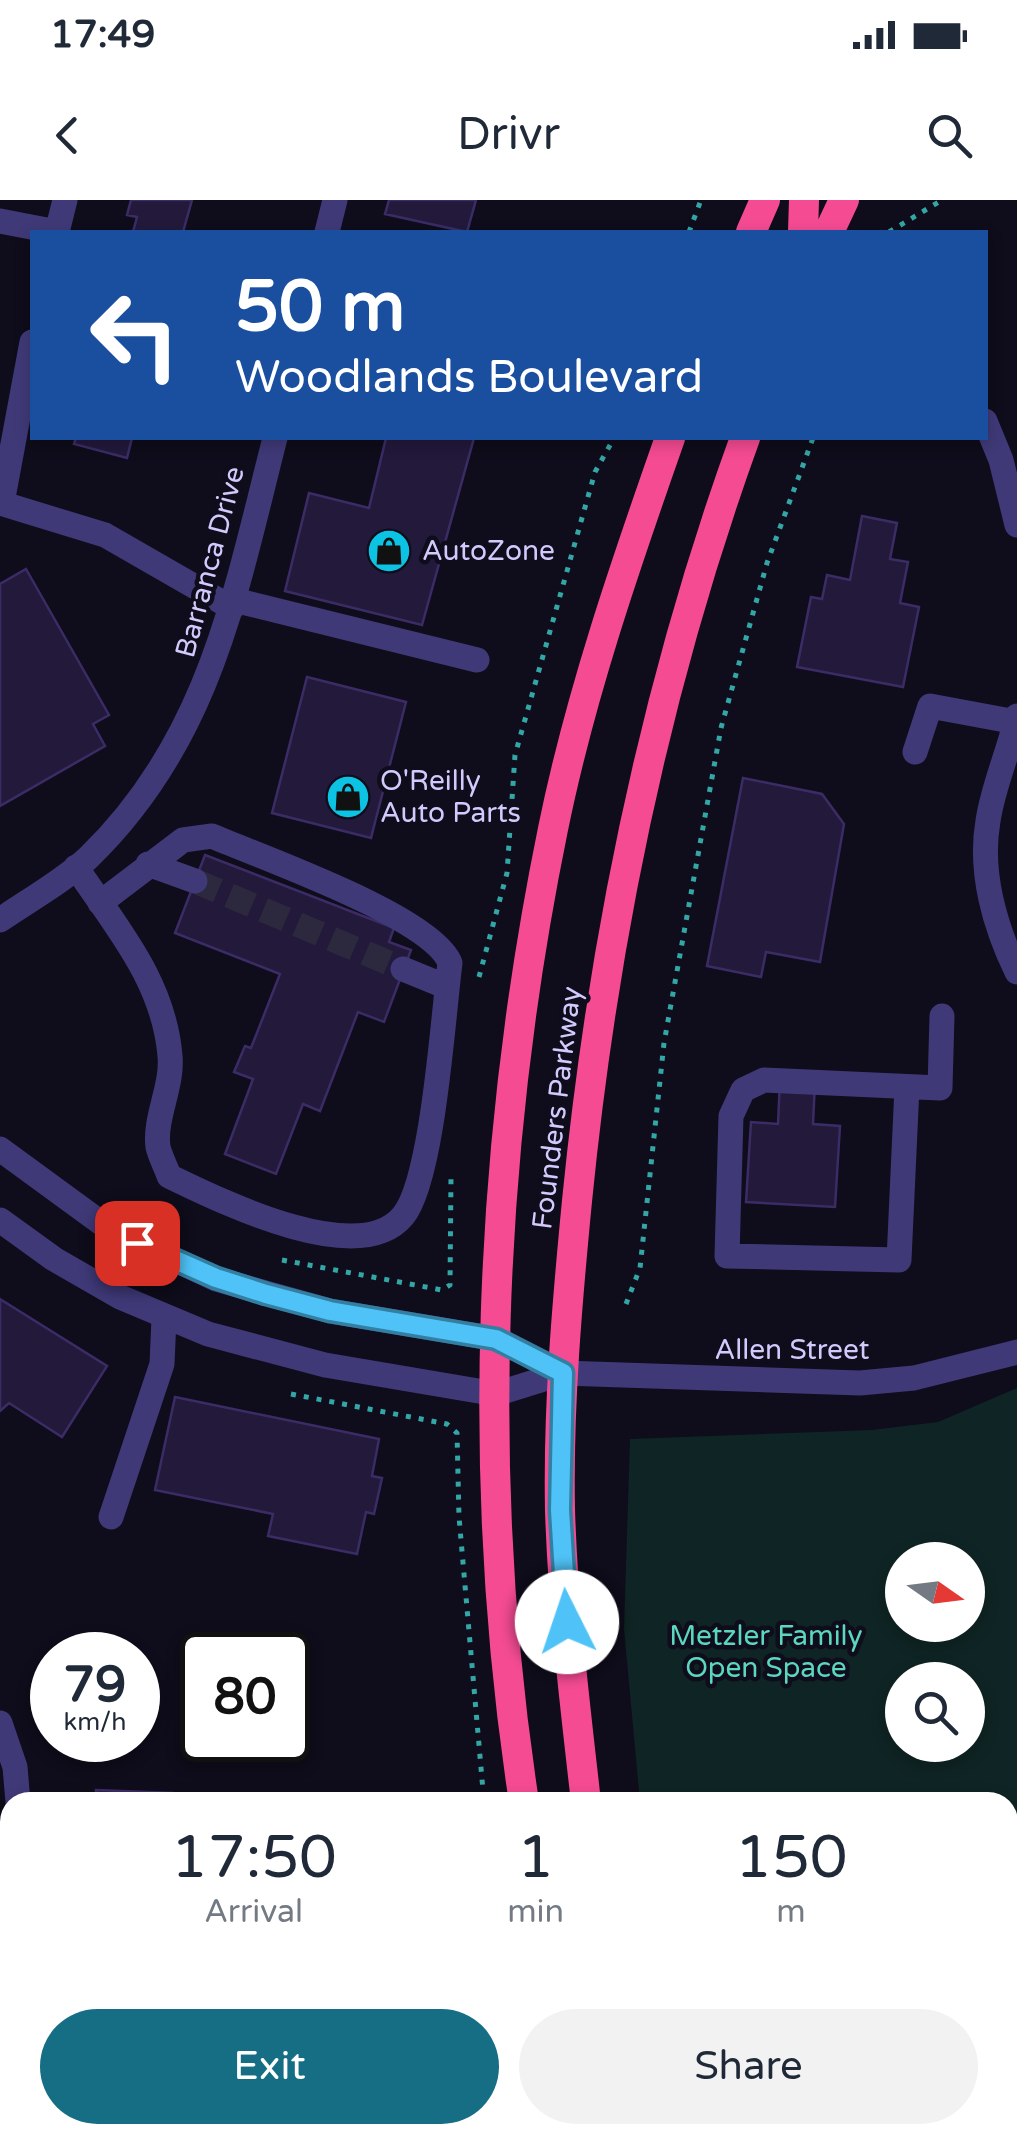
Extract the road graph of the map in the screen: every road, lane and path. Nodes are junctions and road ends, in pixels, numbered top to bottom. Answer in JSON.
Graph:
{"nodes":[{"id":1,"x":65,"y":200,"type":"edge"},
{"id":2,"x":335,"y":200,"type":"edge"},
{"id":3,"x":701,"y":200,"type":"edge"},
{"id":4,"x":765,"y":200,"type":"edge"},
{"id":5,"x":804,"y":200,"type":"edge"},
{"id":6,"x":844,"y":200,"type":"edge"},
{"id":7,"x":942,"y":200,"type":"edge"},
{"id":8,"x":0,"y":221,"type":"edge"},
{"id":9,"x":47,"y":230,"type":"edge"},
{"id":10,"x":58,"y":230,"type":"edge"},
{"id":11,"x":328,"y":230,"type":"edge"},
{"id":12,"x":691,"y":230,"type":"edge"},
{"id":13,"x":752,"y":230,"type":"edge"},
{"id":14,"x":803,"y":230,"type":"edge"},
{"id":15,"x":829,"y":230,"type":"edge"},
{"id":16,"x":893,"y":230,"type":"edge"},
{"id":17,"x":30,"y":352,"type":"edge"},
{"id":18,"x":988,"y":426,"type":"edge"},
{"id":19,"x":274,"y":440,"type":"edge"},
{"id":20,"x":613,"y":440,"type":"edge"},
{"id":21,"x":669,"y":440,"type":"edge"},
{"id":22,"x":744,"y":440,"type":"edge"},
{"id":23,"x":812,"y":440,"type":"edge"},
{"id":24,"x":1009,"y":458,"type":"edge"},
{"id":25,"x":1,"y":503,"type":"edge"},
{"id":26,"x":1017,"y":525,"type":"edge"},
{"id":27,"x":233,"y":604,"type":"junction"},
{"id":28,"x":478,"y":660,"type":"dead end"},
{"id":29,"x":1016,"y":719,"type":"edge"},
{"id":30,"x":915,"y":752,"type":"dead end"},
{"id":31,"x":148,"y":864,"type":"junction"},
{"id":32,"x":76,"y":867,"type":"junction"},
{"id":33,"x":195,"y":881,"type":"tunnel mouth"},
{"id":34,"x":100,"y":903,"type":"junction"},
{"id":35,"x":0,"y":920,"type":"edge"},
{"id":36,"x":404,"y":970,"type":"tunnel mouth"},
{"id":37,"x":1017,"y":972,"type":"edge"},
{"id":38,"x":447,"y":987,"type":"junction"},
{"id":39,"x":473,"y":995,"type":"dead end"},
{"id":40,"x":942,"y":1016,"type":"dead end"},
{"id":41,"x":906,"y":1087,"type":"junction"},
{"id":42,"x":0,"y":1149,"type":"edge"},
{"id":43,"x":452,"y":1164,"type":"dead end"},
{"id":44,"x":0,"y":1220,"type":"edge"},
{"id":45,"x":282,"y":1260,"type":"dead end"},
{"id":46,"x":626,"y":1304,"type":"dead end"},
{"id":47,"x":164,"y":1318,"type":"junction"},
{"id":48,"x":496,"y":1339,"type":"junction"},
{"id":49,"x":1017,"y":1352,"type":"edge"},
{"id":50,"x":563,"y":1373,"type":"junction"},
{"id":51,"x":291,"y":1394,"type":"dead end"},
{"id":52,"x":496,"y":1394,"type":"junction"},
{"id":53,"x":111,"y":1516,"type":"dead end"},
{"id":54,"x":0,"y":1723,"type":"edge"},
{"id":55,"x":17,"y":1792,"type":"edge"},
{"id":56,"x":483,"y":1792,"type":"edge"},
{"id":57,"x":523,"y":1792,"type":"edge"},
{"id":58,"x":585,"y":1792,"type":"edge"}],
"edges":[{"from":1,"to":10,"type":"street"},
{"from":2,"to":11,"type":"street"},
{"from":3,"to":12,"type":"path"},
{"from":4,"to":13,"type":"highway"},
{"from":5,"to":14,"type":"highway"},
{"from":6,"to":15,"type":"highway"},
{"from":7,"to":16,"type":"path"},
{"from":8,"to":9,"type":"street"},
{"from":17,"to":25,"type":"street"},
{"from":18,"to":24,"type":"street"},
{"from":19,"to":27,"type":"street","name":"Barranca Drive"},
{"from":20,"to":39,"type":"path"},
{"from":21,"to":48,"type":"highway","name":"Founders Parkway"},
{"from":22,"to":50,"type":"highway","name":"Founders Parkway"},
{"from":23,"to":46,"type":"path"},
{"from":24,"to":26,"type":"street"},
{"from":25,"to":27,"type":"street"},
{"from":27,"to":28,"type":"street"},
{"from":27,"to":32,"type":"street","name":"Barranca Drive"},
{"from":29,"to":30,"type":"street"},
{"from":29,"to":37,"type":"street"},
{"from":31,"to":33,"type":"street"},
{"from":31,"to":34,"type":"street"},
{"from":31,"to":38,"type":"street"},
{"from":32,"to":34,"type":"street"},
{"from":32,"to":35,"type":"street","name":"Barranca Drive"},
{"from":34,"to":38,"type":"street"},
{"from":36,"to":38,"type":"street"},
{"from":40,"to":41,"type":"street"},
{"from":41,"to":41,"type":"street"},
{"from":42,"to":48,"type":"street"},
{"from":43,"to":45,"type":"path"},
{"from":44,"to":47,"type":"street"},
{"from":47,"to":52,"type":"street"},
{"from":47,"to":53,"type":"street"},
{"from":48,"to":50,"type":"street"},
{"from":48,"to":52,"type":"highway","name":"Founders Parkway"},
{"from":49,"to":50,"type":"street","name":"Allen Street"},
{"from":50,"to":52,"type":"street"},
{"from":50,"to":58,"type":"highway","name":"Founders Parkway"},
{"from":51,"to":56,"type":"path"},
{"from":52,"to":57,"type":"highway","name":"Founders Parkway"},
{"from":54,"to":55,"type":"street"}]}
